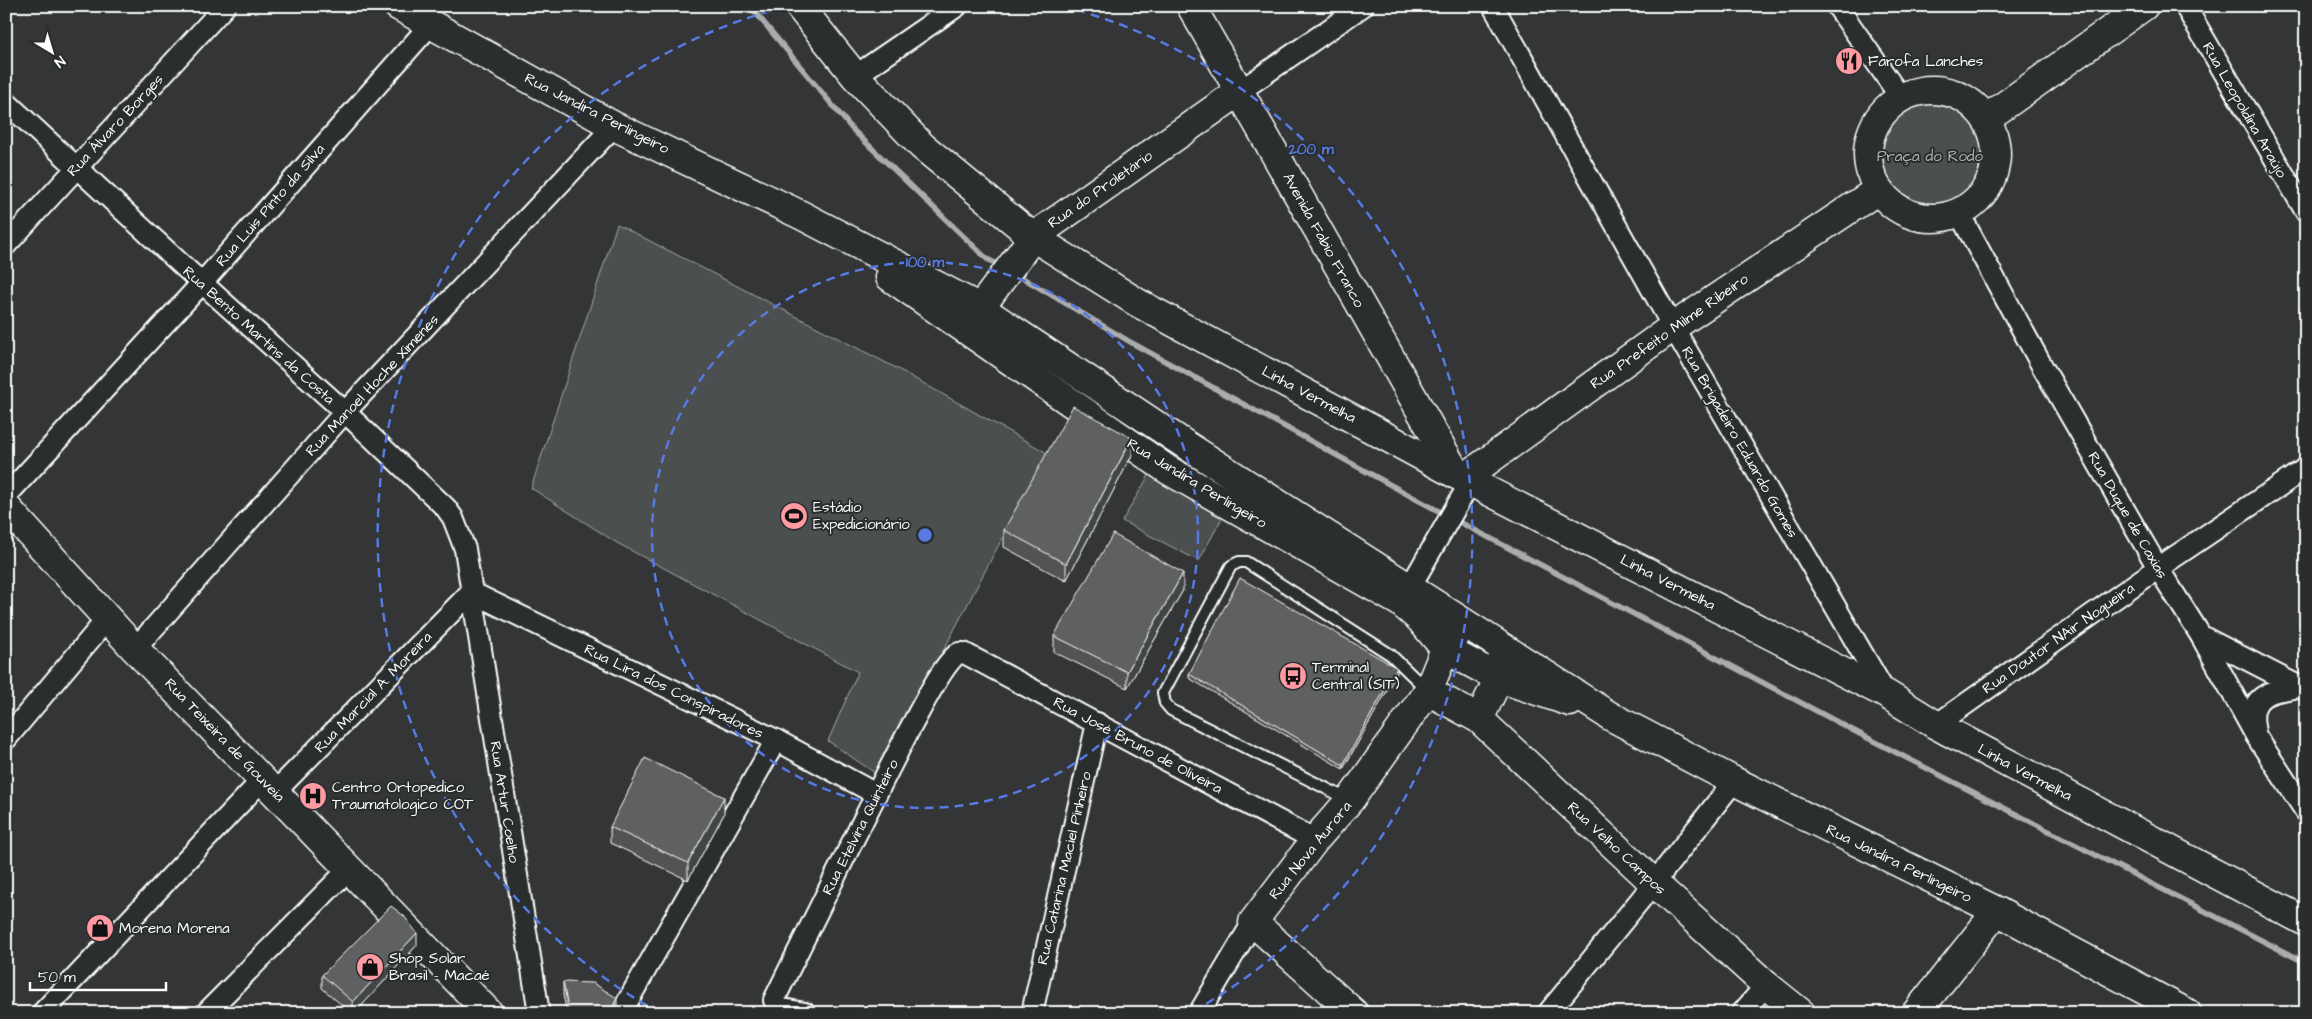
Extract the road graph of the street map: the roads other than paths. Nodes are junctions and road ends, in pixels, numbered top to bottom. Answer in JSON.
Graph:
{"nodes":[{"id":1,"x":225,"y":6,"type":"edge"},
{"id":2,"x":398,"y":6,"type":"edge"},
{"id":3,"x":799,"y":6,"type":"edge"},
{"id":4,"x":957,"y":6,"type":"edge"},
{"id":5,"x":1190,"y":6,"type":"edge"},
{"id":6,"x":1363,"y":6,"type":"edge"},
{"id":7,"x":1493,"y":6,"type":"edge"},
{"id":8,"x":1838,"y":6,"type":"edge"},
{"id":9,"x":2144,"y":6,"type":"edge"},
{"id":10,"x":2185,"y":6,"type":"edge"},
{"id":11,"x":431,"y":24,"type":"junction"},
{"id":12,"x":855,"y":76,"type":"junction"},
{"id":13,"x":1240,"y":91,"type":"junction"},
{"id":14,"x":1901,"y":98,"type":"junction"},
{"id":15,"x":6,"y":102,"type":"edge"},
{"id":16,"x":1987,"y":118,"type":"junction"},
{"id":17,"x":614,"y":126,"type":"junction"},
{"id":18,"x":76,"y":167,"type":"junction"},
{"id":19,"x":1878,"y":190,"type":"junction"},
{"id":20,"x":2306,"y":212,"type":"edge"},
{"id":21,"x":1959,"y":213,"type":"junction"},
{"id":22,"x":801,"y":214,"type":"junction"},
{"id":23,"x":1030,"y":240,"type":"junction"},
{"id":24,"x":6,"y":245,"type":"edge"},
{"id":25,"x":202,"y":283,"type":"junction"},
{"id":26,"x":980,"y":308,"type":"junction"},
{"id":27,"x":1673,"y":327,"type":"junction"},
{"id":28,"x":975,"y":337,"type":"junction"},
{"id":29,"x":345,"y":412,"type":"junction"},
{"id":30,"x":1426,"y":420,"type":"junction"},
{"id":31,"x":1393,"y":440,"type":"junction"},
{"id":32,"x":1186,"y":445,"type":"junction"},
{"id":33,"x":2306,"y":468,"type":"edge"},
{"id":34,"x":1168,"y":470,"type":"junction"},
{"id":35,"x":1464,"y":478,"type":"junction"},
{"id":36,"x":6,"y":496,"type":"edge"},
{"id":37,"x":6,"y":507,"type":"edge"},
{"id":38,"x":2158,"y":568,"type":"junction"},
{"id":39,"x":1410,"y":587,"type":"junction"},
{"id":40,"x":471,"y":592,"type":"junction"},
{"id":41,"x":107,"y":619,"type":"junction"},
{"id":42,"x":1469,"y":625,"type":"junction"},
{"id":43,"x":2201,"y":636,"type":"junction"},
{"id":44,"x":1503,"y":647,"type":"junction"},
{"id":45,"x":135,"y":649,"type":"junction"},
{"id":46,"x":1445,"y":649,"type":"junction"},
{"id":47,"x":959,"y":653,"type":"joint"},
{"id":48,"x":1499,"y":678,"type":"junction"},
{"id":49,"x":2304,"y":688,"type":"edge"},
{"id":50,"x":1428,"y":690,"type":"junction"},
{"id":51,"x":1886,"y":694,"type":"junction"},
{"id":52,"x":1610,"y":716,"type":"junction"},
{"id":53,"x":1479,"y":719,"type":"junction"},
{"id":54,"x":1097,"y":723,"type":"junction"},
{"id":55,"x":1936,"y":725,"type":"junction"},
{"id":56,"x":2256,"y":736,"type":"junction"},
{"id":57,"x":6,"y":739,"type":"edge"},
{"id":58,"x":776,"y":740,"type":"junction"},
{"id":59,"x":1734,"y":781,"type":"junction"},
{"id":60,"x":269,"y":785,"type":"junction"},
{"id":61,"x":876,"y":794,"type":"junction"},
{"id":62,"x":1350,"y":800,"type":"junction"},
{"id":63,"x":2306,"y":812,"type":"edge"},
{"id":64,"x":1315,"y":840,"type":"junction"},
{"id":65,"x":349,"y":869,"type":"junction"},
{"id":66,"x":1654,"y":883,"type":"junction"},
{"id":67,"x":1997,"y":911,"type":"junction"},
{"id":68,"x":1253,"y":922,"type":"junction"},
{"id":69,"x":2306,"y":922,"type":"edge"},
{"id":70,"x":1766,"y":985,"type":"junction"},
{"id":71,"x":42,"y":1013,"type":"edge"},
{"id":72,"x":206,"y":1013,"type":"edge"},
{"id":73,"x":489,"y":1013,"type":"edge"},
{"id":74,"x":539,"y":1013,"type":"edge"},
{"id":75,"x":621,"y":1013,"type":"edge"},
{"id":76,"x":805,"y":1013,"type":"edge"},
{"id":77,"x":1032,"y":1013,"type":"edge"},
{"id":78,"x":1199,"y":1013,"type":"edge"},
{"id":79,"x":1354,"y":1013,"type":"edge"},
{"id":80,"x":1548,"y":1013,"type":"edge"},
{"id":81,"x":1742,"y":1013,"type":"edge"},
{"id":82,"x":1801,"y":1013,"type":"edge"},
{"id":83,"x":1916,"y":1013,"type":"edge"},
{"id":84,"x":2187,"y":1013,"type":"edge"}],
"edges":[{"from":1,"to":18,"type":"street","name":"Rua Álvaro Borges"},
{"from":2,"to":11,"type":"main road","name":"Rua Jandira Perlingeiro"},
{"from":3,"to":12,"type":"main road","name":"Linha Vermelha"},
{"from":4,"to":12,"type":"street"},
{"from":5,"to":13,"type":"main road","name":"Avenida Fabio Franco"},
{"from":6,"to":13,"type":"street"},
{"from":7,"to":27,"type":"street","name":"Rua Brigadeiro Eduardo Gomes"},
{"from":8,"to":14,"type":"street"},
{"from":9,"to":16,"type":"main road"},
{"from":10,"to":20,"type":"street","name":"Rua Leopoldina Araújo"},
{"from":11,"to":17,"type":"main road","name":"Rua Jandira Perlingeiro"},
{"from":11,"to":25,"type":"street","name":"Rua Luis Pinto da Silva"},
{"from":12,"to":23,"type":"main road","name":"Linha Vermelha"},
{"from":13,"to":23,"type":"main road","name":"Rua do Proletário"},
{"from":13,"to":30,"type":"main road","name":"Avenida Fabio Franco"},
{"from":14,"to":16,"type":"main road"},
{"from":14,"to":19,"type":"main road"},
{"from":15,"to":18,"type":"street","name":"Rua Bento Martins da Costa"},
{"from":16,"to":21,"type":"main road"},
{"from":17,"to":22,"type":"main road","name":"Rua Jandira Perlingeiro"},
{"from":17,"to":29,"type":"street","name":"Rua Manoel Hoche Ximenes"},
{"from":18,"to":24,"type":"street","name":"Rua Álvaro Borges"},
{"from":18,"to":25,"type":"street","name":"Rua Bento Martins da Costa"},
{"from":19,"to":21,"type":"main road"},
{"from":19,"to":27,"type":"main road","name":"Rua Prefeito Milme Ribeiro"},
{"from":21,"to":38,"type":"street","name":"Rua Duque de Caxias"},
{"from":22,"to":26,"type":"main road","name":"Rua Jandira Perlingeiro"},
{"from":22,"to":28,"type":"main road","name":"Rua Jandira Perlingeiro"},
{"from":23,"to":26,"type":"main road","name":"Rua do Proletário"},
{"from":23,"to":31,"type":"main road","name":"Linha Vermelha"},
{"from":25,"to":29,"type":"street","name":"Rua Bento Martins da Costa"},
{"from":25,"to":36,"type":"street","name":"Rua Luis Pinto da Silva"},
{"from":26,"to":28,"type":"main road"},
{"from":26,"to":32,"type":"main road","name":"Rua Jandira Perlingeiro"},
{"from":27,"to":35,"type":"main road","name":"Rua Prefeito Milme Ribeiro"},
{"from":27,"to":51,"type":"street","name":"Rua Brigadeiro Eduardo Gomes"},
{"from":28,"to":34,"type":"main road","name":"Rua Jandira Perlingeiro"},
{"from":29,"to":40,"type":"street","name":"Rua Bento Martins da Costa"},
{"from":29,"to":45,"type":"street","name":"Rua Manoel Hoche Ximenes"},
{"from":30,"to":31,"type":"main road"},
{"from":30,"to":35,"type":"main road","name":"Avenida Fabio Franco"},
{"from":31,"to":35,"type":"main road","name":"Linha Vermelha"},
{"from":32,"to":34,"type":"main road"},
{"from":32,"to":39,"type":"main road","name":"Rua Jandira Perlingeiro"},
{"from":33,"to":38,"type":"street","name":"Rua Doutor NAir Nogueira"},
{"from":34,"to":46,"type":"main road","name":"Rua Jandira Perlingeiro"},
{"from":35,"to":39,"type":"street"},
{"from":35,"to":51,"type":"main road","name":"Linha Vermelha"},
{"from":37,"to":41,"type":"main road","name":"Rua Teixeira de Gouveia"},
{"from":38,"to":43,"type":"street","name":"Rua Duque de Caxias"},
{"from":38,"to":55,"type":"street","name":"Rua Doutor NAir Nogueira"},
{"from":39,"to":42,"type":"main road","name":"Rua Jandira Perlingeiro"},
{"from":40,"to":58,"type":"street","name":"Rua Lira dos Conspiradores"},
{"from":40,"to":60,"type":"street","name":"Rua Marcial A. Moreira"},
{"from":40,"to":74,"type":"street","name":"Rua Artur Coelho"},
{"from":41,"to":45,"type":"main road","name":"Rua Teixeira de Gouveia"},
{"from":41,"to":57,"type":"street"},
{"from":42,"to":44,"type":"main road","name":"Rua Jandira Perlingeiro"},
{"from":42,"to":46,"type":"main road"},
{"from":43,"to":49,"type":"street"},
{"from":43,"to":56,"type":"street","name":"Rua Duque de Caxias"},
{"from":44,"to":48,"type":"main road"},
{"from":44,"to":52,"type":"main road","name":"Rua Jandira Perlingeiro"},
{"from":45,"to":60,"type":"main road","name":"Rua Teixeira de Gouveia"},
{"from":46,"to":48,"type":"main road","name":"Rua Jandira Perlingeiro"},
{"from":46,"to":50,"type":"main road","name":"Rua Nova Aurora"},
{"from":47,"to":54,"type":"street","name":"Rua José Bruno de Oliveira"},
{"from":47,"to":61,"type":"street","name":"Rua Etelvina Quinteiro"},
{"from":48,"to":52,"type":"main road","name":"Rua Jandira Perlingeiro"},
{"from":48,"to":53,"type":"main road"},
{"from":49,"to":56,"type":"street"},
{"from":50,"to":53,"type":"main road","name":"Rua Velho Campos"},
{"from":50,"to":62,"type":"main road","name":"Rua Nova Aurora"},
{"from":50,"to":62,"type":"lane"},
{"from":51,"to":55,"type":"main road","name":"Linha Vermelha"},
{"from":52,"to":59,"type":"main road","name":"Rua Jandira Perlingeiro"},
{"from":53,"to":66,"type":"main road","name":"Rua Velho Campos"},
{"from":54,"to":64,"type":"street","name":"Rua José Bruno de Oliveira"},
{"from":54,"to":77,"type":"street","name":"Rua Catarina Maciel Pinheiro"},
{"from":55,"to":69,"type":"main road","name":"Linha Vermelha"},
{"from":56,"to":63,"type":"street","name":"Rua Duque de Caxias"},
{"from":58,"to":61,"type":"street","name":"Rua Lira dos Conspiradores"},
{"from":58,"to":75,"type":"street"},
{"from":59,"to":66,"type":"street"},
{"from":59,"to":67,"type":"main road","name":"Rua Jandira Perlingeiro"},
{"from":60,"to":65,"type":"main road","name":"Rua Teixeira de Gouveia"},
{"from":60,"to":71,"type":"street","name":"Rua Marcial A. Moreira"},
{"from":61,"to":76,"type":"street","name":"Rua Etelvina Quinteiro"},
{"from":62,"to":64,"type":"main road","name":"Rua Nova Aurora"},
{"from":64,"to":68,"type":"main road","name":"Rua Nova Aurora"},
{"from":65,"to":72,"type":"street"},
{"from":65,"to":73,"type":"main road","name":"Rua Teixeira de Gouveia"},
{"from":66,"to":70,"type":"main road","name":"Rua Velho Campos"},
{"from":66,"to":80,"type":"street"},
{"from":67,"to":83,"type":"main road"},
{"from":67,"to":84,"type":"main road","name":"Rua Jandira Perlingeiro"},
{"from":68,"to":78,"type":"street","name":"Rua Nova Aurora"},
{"from":68,"to":79,"type":"main road"},
{"from":70,"to":81,"type":"street"},
{"from":70,"to":82,"type":"main road","name":"Rua Velho Campos"}]}
